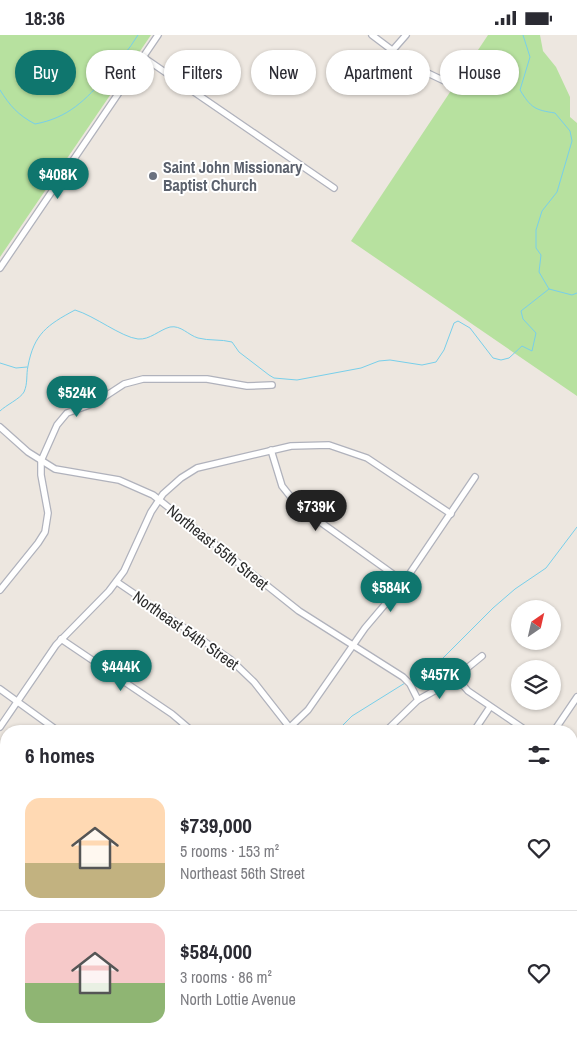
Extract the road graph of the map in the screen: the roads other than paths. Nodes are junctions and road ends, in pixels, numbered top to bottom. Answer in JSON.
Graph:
{"nodes":[{"id":1,"x":158,"y":35,"type":"edge"},
{"id":2,"x":372,"y":35,"type":"edge"},
{"id":3,"x":406,"y":35,"type":"edge"},
{"id":4,"x":148,"y":50,"type":"edge"},
{"id":5,"x":391,"y":50,"type":"edge"},
{"id":6,"x":393,"y":50,"type":"edge"},
{"id":7,"x":154,"y":65,"type":"edge"},
{"id":8,"x":117,"y":95,"type":"edge"},
{"id":9,"x":334,"y":188,"type":"dead end"},
{"id":10,"x":0,"y":267,"type":"edge"},
{"id":11,"x":272,"y":385,"type":"dead end"},
{"id":12,"x":0,"y":427,"type":"edge"},
{"id":13,"x":271,"y":450,"type":"junction"},
{"id":14,"x":41,"y":461,"type":"junction"},
{"id":15,"x":475,"y":477,"type":"dead end"},
{"id":16,"x":159,"y":500,"type":"junction"},
{"id":17,"x":450,"y":514,"type":"junction"},
{"id":18,"x":117,"y":582,"type":"junction"},
{"id":19,"x":404,"y":582,"type":"junction"},
{"id":20,"x":0,"y":590,"type":"edge"},
{"id":21,"x":61,"y":639,"type":"junction"},
{"id":22,"x":352,"y":645,"type":"junction"},
{"id":23,"x":482,"y":656,"type":"dead end"},
{"id":24,"x":456,"y":677,"type":"junction"},
{"id":25,"x":0,"y":689,"type":"edge"},
{"id":26,"x":577,"y":697,"type":"edge"},
{"id":27,"x":418,"y":700,"type":"junction"},
{"id":28,"x":17,"y":701,"type":"junction"},
{"id":29,"x":490,"y":707,"type":"junction"},
{"id":30,"x":1,"y":725,"type":"edge"},
{"id":31,"x":50,"y":725,"type":"edge"},
{"id":32,"x":185,"y":725,"type":"edge"},
{"id":33,"x":285,"y":725,"type":"edge"},
{"id":34,"x":292,"y":725,"type":"edge"},
{"id":35,"x":392,"y":725,"type":"edge"},
{"id":36,"x":478,"y":725,"type":"edge"},
{"id":37,"x":518,"y":725,"type":"edge"},
{"id":38,"x":558,"y":725,"type":"edge"}],
"edges":[{"from":1,"to":4,"type":"street"},
{"from":2,"to":5,"type":"street"},
{"from":3,"to":6,"type":"street"},
{"from":7,"to":9,"type":"street"},
{"from":8,"to":10,"type":"street"},
{"from":11,"to":14,"type":"street"},
{"from":12,"to":14,"type":"street","name":"Northeast 55th Street"},
{"from":13,"to":16,"type":"street"},
{"from":13,"to":17,"type":"street"},
{"from":13,"to":19,"type":"street"},
{"from":14,"to":16,"type":"street","name":"Northeast 55th Street"},
{"from":14,"to":20,"type":"street"},
{"from":15,"to":17,"type":"street"},
{"from":16,"to":18,"type":"street"},
{"from":16,"to":22,"type":"street","name":"Northeast 55th Street"},
{"from":17,"to":19,"type":"street"},
{"from":18,"to":21,"type":"street"},
{"from":18,"to":33,"type":"street","name":"Northeast 54th Street"},
{"from":19,"to":22,"type":"street"},
{"from":21,"to":28,"type":"street"},
{"from":21,"to":32,"type":"street"},
{"from":22,"to":27,"type":"street","name":"Northeast 55th Street"},
{"from":22,"to":34,"type":"street"},
{"from":23,"to":24,"type":"street"},
{"from":24,"to":27,"type":"street"},
{"from":24,"to":29,"type":"street"},
{"from":25,"to":28,"type":"street"},
{"from":26,"to":38,"type":"street"},
{"from":27,"to":35,"type":"street"},
{"from":28,"to":30,"type":"street"},
{"from":28,"to":31,"type":"street"},
{"from":29,"to":36,"type":"street"},
{"from":29,"to":37,"type":"street"}]}
